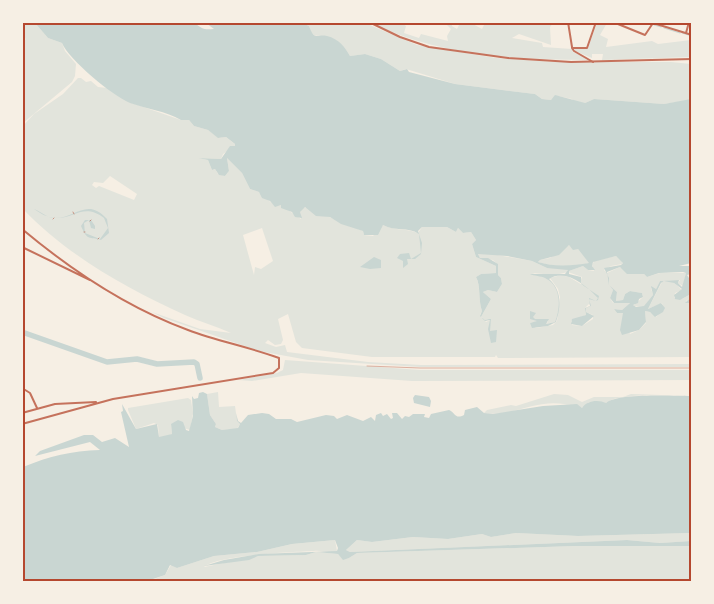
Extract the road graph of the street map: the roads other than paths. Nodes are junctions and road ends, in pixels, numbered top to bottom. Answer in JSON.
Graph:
{"nodes":[{"id":1,"x":369,"y":22,"type":"edge"},
{"id":2,"x":568,"y":22,"type":"edge"},
{"id":3,"x":596,"y":22,"type":"edge"},
{"id":4,"x":613,"y":22,"type":"edge"},
{"id":5,"x":629,"y":22,"type":"edge"},
{"id":6,"x":689,"y":22,"type":"edge"},
{"id":7,"x":654,"y":23,"type":"edge"},
{"id":8,"x":626,"y":28,"type":"junction"},
{"id":9,"x":686,"y":33,"type":"junction"},
{"id":10,"x":692,"y":35,"type":"edge"},
{"id":11,"x":572,"y":48,"type":"junction"},
{"id":12,"x":692,"y":59,"type":"edge"},
{"id":13,"x":593,"y":62,"type":"junction"},
{"id":14,"x":22,"y":229,"type":"edge"},
{"id":15,"x":22,"y":247,"type":"edge"},
{"id":16,"x":94,"y":281,"type":"junction"},
{"id":17,"x":367,"y":366,"type":"dead end"},
{"id":18,"x":692,"y":368,"type":"edge"},
{"id":19,"x":22,"y":388,"type":"edge"},
{"id":20,"x":99,"y":403,"type":"junction"},
{"id":21,"x":36,"y":408,"type":"junction"},
{"id":22,"x":22,"y":413,"type":"edge"},
{"id":23,"x":22,"y":424,"type":"edge"}],
"edges":[{"from":1,"to":13,"type":"street"},
{"from":2,"to":11,"type":"street"},
{"from":3,"to":11,"type":"street"},
{"from":4,"to":8,"type":"street"},
{"from":5,"to":8,"type":"street"},
{"from":6,"to":9,"type":"street"},
{"from":7,"to":8,"type":"street"},
{"from":7,"to":9,"type":"street"},
{"from":9,"to":10,"type":"street"},
{"from":11,"to":13,"type":"street"},
{"from":12,"to":13,"type":"street"},
{"from":14,"to":16,"type":"street"},
{"from":15,"to":16,"type":"street"},
{"from":16,"to":20,"type":"street"},
{"from":17,"to":18,"type":"lane"},
{"from":19,"to":21,"type":"street"},
{"from":20,"to":21,"type":"street"},
{"from":20,"to":23,"type":"street"},
{"from":21,"to":22,"type":"street"}]}
